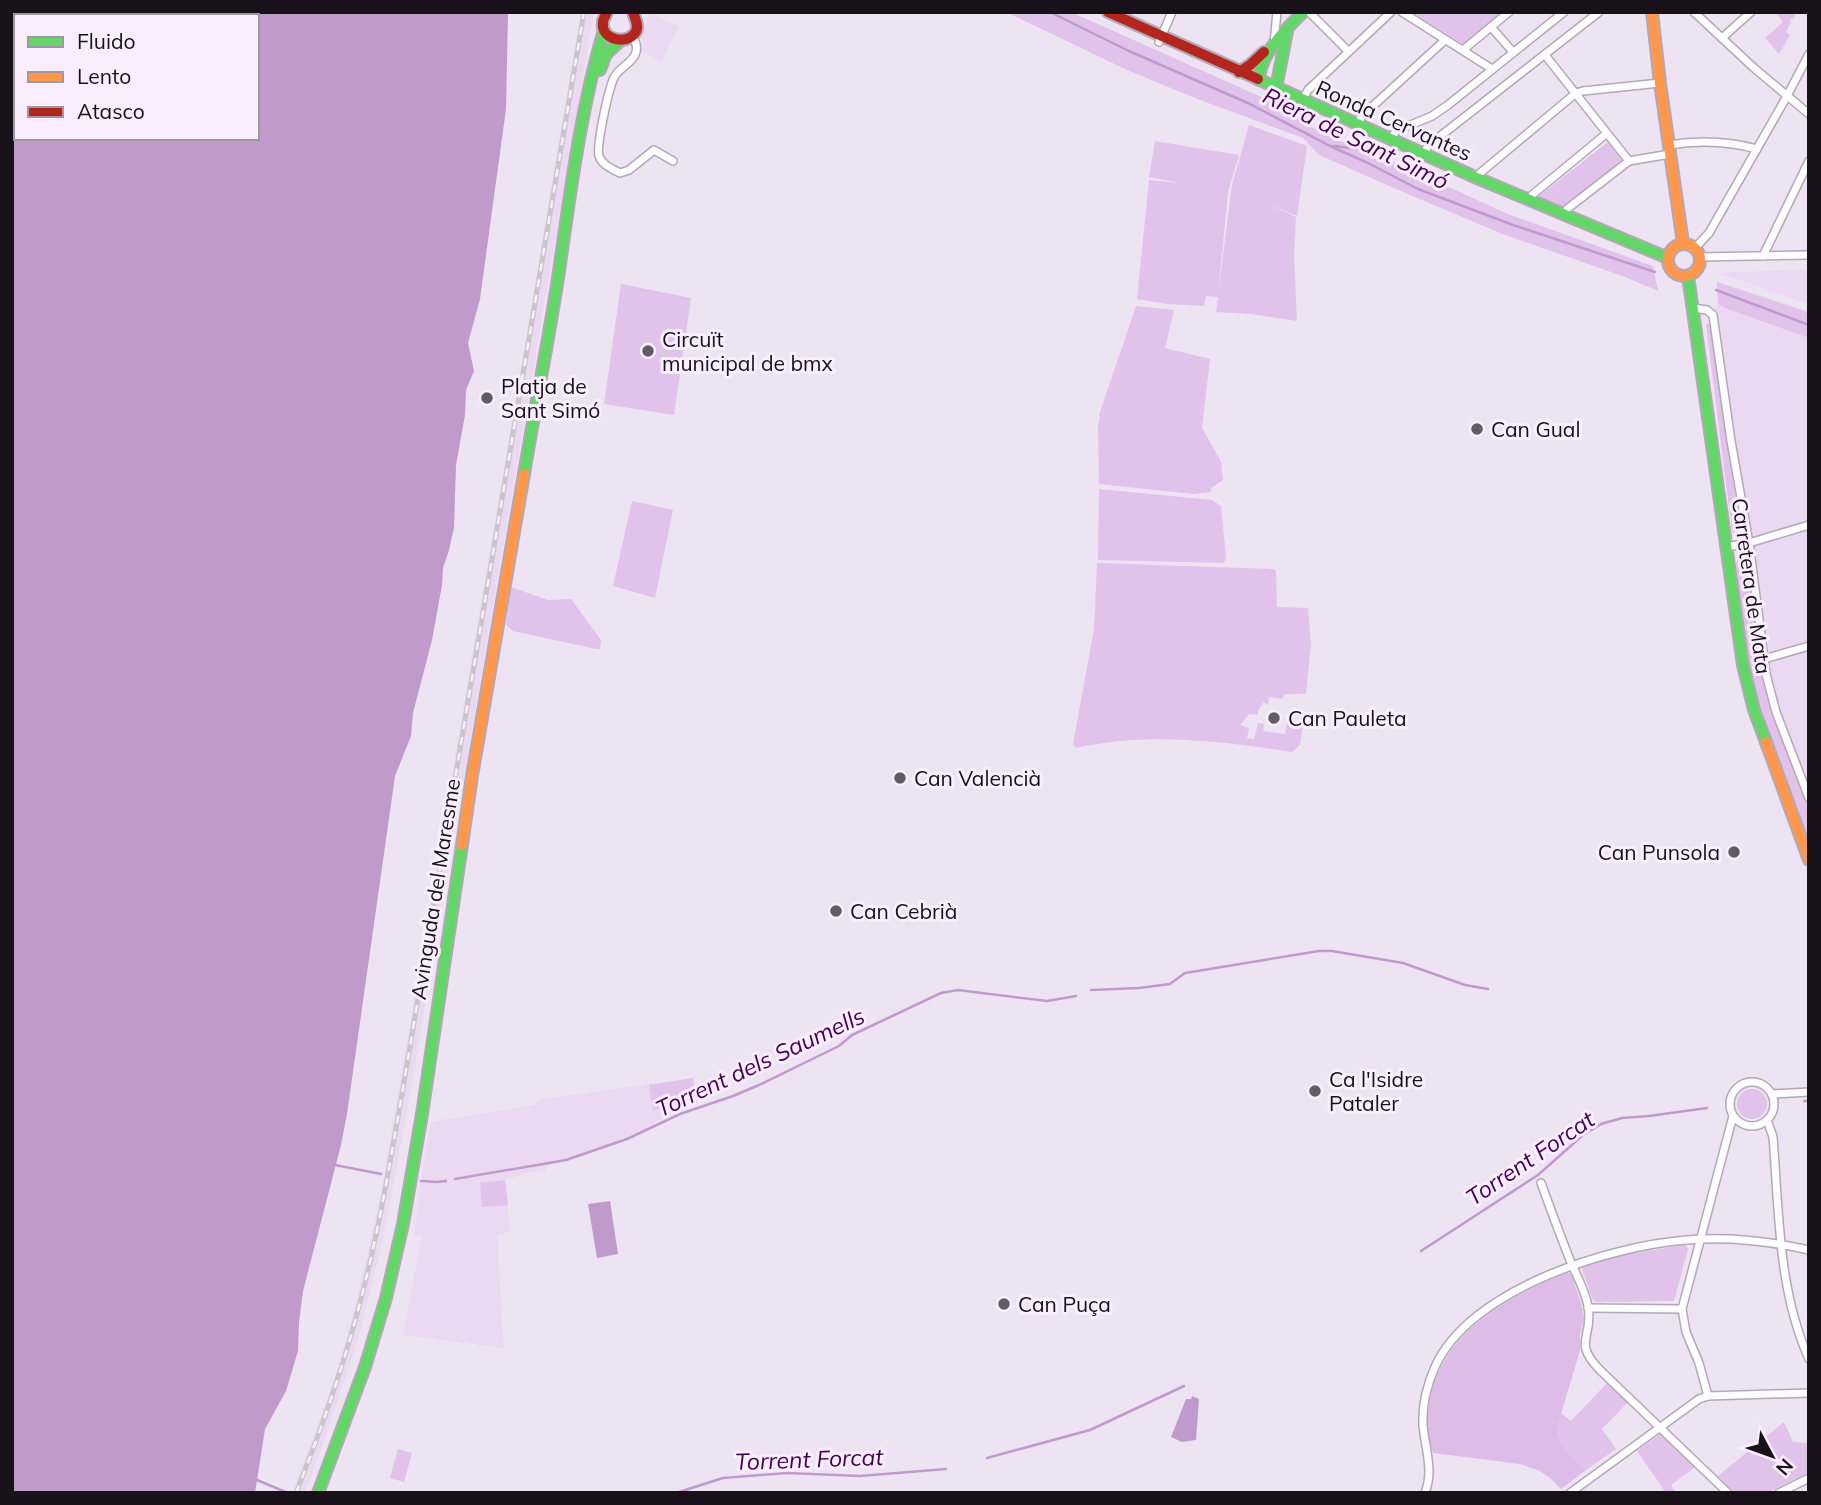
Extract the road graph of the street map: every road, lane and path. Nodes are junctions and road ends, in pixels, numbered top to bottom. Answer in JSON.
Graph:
{"nodes":[{"id":1,"x":607,"y":12,"type":"edge"},
{"id":2,"x":1108,"y":12,"type":"edge"},
{"id":3,"x":1172,"y":12,"type":"edge"},
{"id":4,"x":1277,"y":12,"type":"edge"},
{"id":5,"x":1303,"y":12,"type":"edge"},
{"id":6,"x":1309,"y":12,"type":"edge"},
{"id":7,"x":1391,"y":12,"type":"edge"},
{"id":8,"x":1402,"y":12,"type":"edge"},
{"id":9,"x":1509,"y":12,"type":"edge"},
{"id":10,"x":1564,"y":12,"type":"edge"},
{"id":11,"x":1599,"y":12,"type":"edge"},
{"id":12,"x":1651,"y":12,"type":"edge"},
{"id":13,"x":1694,"y":12,"type":"edge"},
{"id":14,"x":1751,"y":12,"type":"edge"},
{"id":15,"x":638,"y":15,"type":"edge"},
{"id":16,"x":1119,"y":17,"type":"edge"},
{"id":17,"x":1290,"y":26,"type":"junction"},
{"id":18,"x":1492,"y":27,"type":"junction"},
{"id":19,"x":604,"y":30,"type":"junction"},
{"id":20,"x":632,"y":36,"type":"junction"},
{"id":21,"x":1722,"y":38,"type":"junction"},
{"id":22,"x":1160,"y":39,"type":"junction"},
{"id":23,"x":1445,"y":40,"type":"junction"},
{"id":24,"x":620,"y":41,"type":"junction"},
{"id":25,"x":1274,"y":44,"type":"junction"},
{"id":26,"x":1463,"y":50,"type":"junction"},
{"id":27,"x":1348,"y":51,"type":"junction"},
{"id":28,"x":1513,"y":52,"type":"junction"},
{"id":29,"x":1809,"y":54,"type":"edge"},
{"id":30,"x":1545,"y":55,"type":"junction"},
{"id":31,"x":1492,"y":69,"type":"junction"},
{"id":32,"x":1239,"y":72,"type":"junction"},
{"id":33,"x":1259,"y":80,"type":"junction"},
{"id":34,"x":1660,"y":83,"type":"junction"},
{"id":35,"x":1276,"y":88,"type":"junction"},
{"id":36,"x":1576,"y":93,"type":"junction"},
{"id":37,"x":1787,"y":96,"type":"junction"},
{"id":38,"x":1302,"y":100,"type":"junction"},
{"id":39,"x":1809,"y":114,"type":"edge"},
{"id":40,"x":1357,"y":125,"type":"junction"},
{"id":41,"x":1606,"y":134,"type":"junction"},
{"id":42,"x":1391,"y":139,"type":"junction"},
{"id":43,"x":1757,"y":149,"type":"junction"},
{"id":44,"x":1669,"y":150,"type":"junction"},
{"id":45,"x":1424,"y":153,"type":"junction"},
{"id":46,"x":673,"y":161,"type":"dead end"},
{"id":47,"x":1629,"y":161,"type":"junction"},
{"id":48,"x":1809,"y":161,"type":"edge"},
{"id":49,"x":1477,"y":178,"type":"junction"},
{"id":50,"x":1530,"y":199,"type":"junction"},
{"id":51,"x":1565,"y":215,"type":"junction"},
{"id":52,"x":1684,"y":243,"type":"junction"},
{"id":53,"x":1698,"y":252,"type":"junction"},
{"id":54,"x":1809,"y":255,"type":"edge"},
{"id":55,"x":1763,"y":256,"type":"junction"},
{"id":56,"x":1668,"y":258,"type":"junction"},
{"id":57,"x":1688,"y":276,"type":"junction"},
{"id":58,"x":557,"y":283,"type":"junction"},
{"id":59,"x":1693,"y":308,"type":"junction"},
{"id":60,"x":1809,"y":525,"type":"edge"},
{"id":61,"x":1749,"y":543,"type":"junction"},
{"id":62,"x":1726,"y":547,"type":"junction"},
{"id":63,"x":1809,"y":646,"type":"edge"},
{"id":64,"x":1764,"y":659,"type":"junction"},
{"id":65,"x":1809,"y":797,"type":"edge"},
{"id":66,"x":1808,"y":858,"type":"edge"},
{"id":67,"x":1809,"y":1093,"type":"edge"},
{"id":68,"x":1772,"y":1094,"type":"junction"},
{"id":69,"x":1733,"y":1116,"type":"junction"},
{"id":70,"x":1767,"y":1120,"type":"junction"},
{"id":71,"x":1541,"y":1183,"type":"dead end"},
{"id":72,"x":1700,"y":1240,"type":"junction"},
{"id":73,"x":1782,"y":1244,"type":"junction"},
{"id":74,"x":1809,"y":1250,"type":"edge"},
{"id":75,"x":1572,"y":1265,"type":"junction"},
{"id":76,"x":1588,"y":1308,"type":"junction"},
{"id":77,"x":1682,"y":1309,"type":"junction"},
{"id":78,"x":1809,"y":1359,"type":"edge"},
{"id":79,"x":1809,"y":1393,"type":"edge"},
{"id":80,"x":1708,"y":1396,"type":"junction"},
{"id":81,"x":1660,"y":1428,"type":"junction"},
{"id":82,"x":1809,"y":1478,"type":"edge"},
{"id":83,"x":318,"y":1493,"type":"edge"},
{"id":84,"x":1425,"y":1493,"type":"edge"},
{"id":85,"x":1570,"y":1493,"type":"edge"},
{"id":86,"x":1728,"y":1493,"type":"edge"},
{"id":87,"x":1779,"y":1493,"type":"edge"}],
"edges":[{"from":1,"to":19,"type":"main road","name":"Avinguda del Maresme"},
{"from":2,"to":16,"type":"main road","name":"Ronda Cervantes"},
{"from":3,"to":22,"type":"street"},
{"from":4,"to":25,"type":"street"},
{"from":5,"to":17,"type":"main road"},
{"from":6,"to":27,"type":"street"},
{"from":7,"to":27,"type":"street"},
{"from":8,"to":23,"type":"street"},
{"from":9,"to":18,"type":"street"},
{"from":10,"to":28,"type":"street"},
{"from":11,"to":30,"type":"street"},
{"from":12,"to":34,"type":"main road"},
{"from":13,"to":21,"type":"street"},
{"from":14,"to":21,"type":"street"},
{"from":15,"to":20,"type":"main road"},
{"from":16,"to":22,"type":"main road","name":"Ronda Cervantes"},
{"from":17,"to":25,"type":"main road"},
{"from":17,"to":35,"type":"main road"},
{"from":18,"to":26,"type":"street"},
{"from":18,"to":28,"type":"street"},
{"from":19,"to":24,"type":"main road"},
{"from":19,"to":58,"type":"main road","name":"Avinguda del Maresme"},
{"from":20,"to":24,"type":"main road"},
{"from":20,"to":46,"type":"street"},
{"from":21,"to":37,"type":"street"},
{"from":22,"to":32,"type":"main road","name":"Ronda Cervantes"},
{"from":23,"to":26,"type":"street"},
{"from":23,"to":40,"type":"street"},
{"from":24,"to":58,"type":"main road","name":"Avinguda del Maresme"},
{"from":25,"to":32,"type":"main road"},
{"from":25,"to":33,"type":"main road"},
{"from":26,"to":31,"type":"street"},
{"from":27,"to":38,"type":"street"},
{"from":28,"to":31,"type":"street"},
{"from":29,"to":37,"type":"street"},
{"from":30,"to":36,"type":"street"},
{"from":30,"to":45,"type":"street"},
{"from":31,"to":42,"type":"street"},
{"from":32,"to":33,"type":"main road","name":"Ronda Cervantes"},
{"from":33,"to":35,"type":"main road","name":"Ronda Cervantes"},
{"from":34,"to":36,"type":"street"},
{"from":34,"to":44,"type":"main road"},
{"from":35,"to":38,"type":"main road","name":"Ronda Cervantes"},
{"from":36,"to":41,"type":"street"},
{"from":36,"to":49,"type":"street"},
{"from":37,"to":39,"type":"street"},
{"from":37,"to":43,"type":"street"},
{"from":38,"to":40,"type":"main road","name":"Ronda Cervantes"},
{"from":40,"to":42,"type":"main road","name":"Ronda Cervantes"},
{"from":41,"to":47,"type":"street"},
{"from":41,"to":50,"type":"street"},
{"from":42,"to":45,"type":"main road","name":"Ronda Cervantes"},
{"from":43,"to":44,"type":"street"},
{"from":43,"to":53,"type":"street"},
{"from":44,"to":47,"type":"street"},
{"from":44,"to":52,"type":"main road"},
{"from":45,"to":49,"type":"main road","name":"Ronda Cervantes"},
{"from":47,"to":51,"type":"street"},
{"from":48,"to":55,"type":"street"},
{"from":49,"to":50,"type":"main road","name":"Ronda Cervantes"},
{"from":50,"to":51,"type":"main road","name":"Ronda Cervantes"},
{"from":51,"to":56,"type":"main road","name":"Ronda Cervantes"},
{"from":52,"to":53,"type":"main road"},
{"from":52,"to":56,"type":"main road"},
{"from":53,"to":55,"type":"street"},
{"from":53,"to":57,"type":"main road"},
{"from":54,"to":55,"type":"street"},
{"from":56,"to":57,"type":"main road"},
{"from":57,"to":59,"type":"main road","name":"Carretera de Mata"},
{"from":58,"to":83,"type":"main road","name":"Avinguda del Maresme"},
{"from":59,"to":61,"type":"street","name":"Carretera de Mata"},
{"from":59,"to":62,"type":"main road","name":"Carretera de Mata"},
{"from":60,"to":61,"type":"street"},
{"from":61,"to":62,"type":"street"},
{"from":61,"to":64,"type":"street","name":"Carretera de Mata"},
{"from":62,"to":66,"type":"main road","name":"Carretera de Mata"},
{"from":63,"to":64,"type":"street"},
{"from":64,"to":65,"type":"street","name":"Carretera de Mata"},
{"from":67,"to":68,"type":"street"},
{"from":68,"to":69,"type":"street"},
{"from":68,"to":70,"type":"street"},
{"from":69,"to":70,"type":"street"},
{"from":69,"to":72,"type":"street"},
{"from":70,"to":73,"type":"street"},
{"from":71,"to":75,"type":"street"},
{"from":72,"to":73,"type":"street"},
{"from":72,"to":75,"type":"street"},
{"from":72,"to":77,"type":"street"},
{"from":73,"to":74,"type":"street"},
{"from":73,"to":78,"type":"street"},
{"from":75,"to":76,"type":"street"},
{"from":75,"to":84,"type":"street"},
{"from":76,"to":77,"type":"street"},
{"from":76,"to":81,"type":"street"},
{"from":77,"to":80,"type":"street"},
{"from":79,"to":80,"type":"street"},
{"from":80,"to":81,"type":"street"},
{"from":81,"to":85,"type":"street"},
{"from":81,"to":86,"type":"street"},
{"from":82,"to":87,"type":"street"}]}
